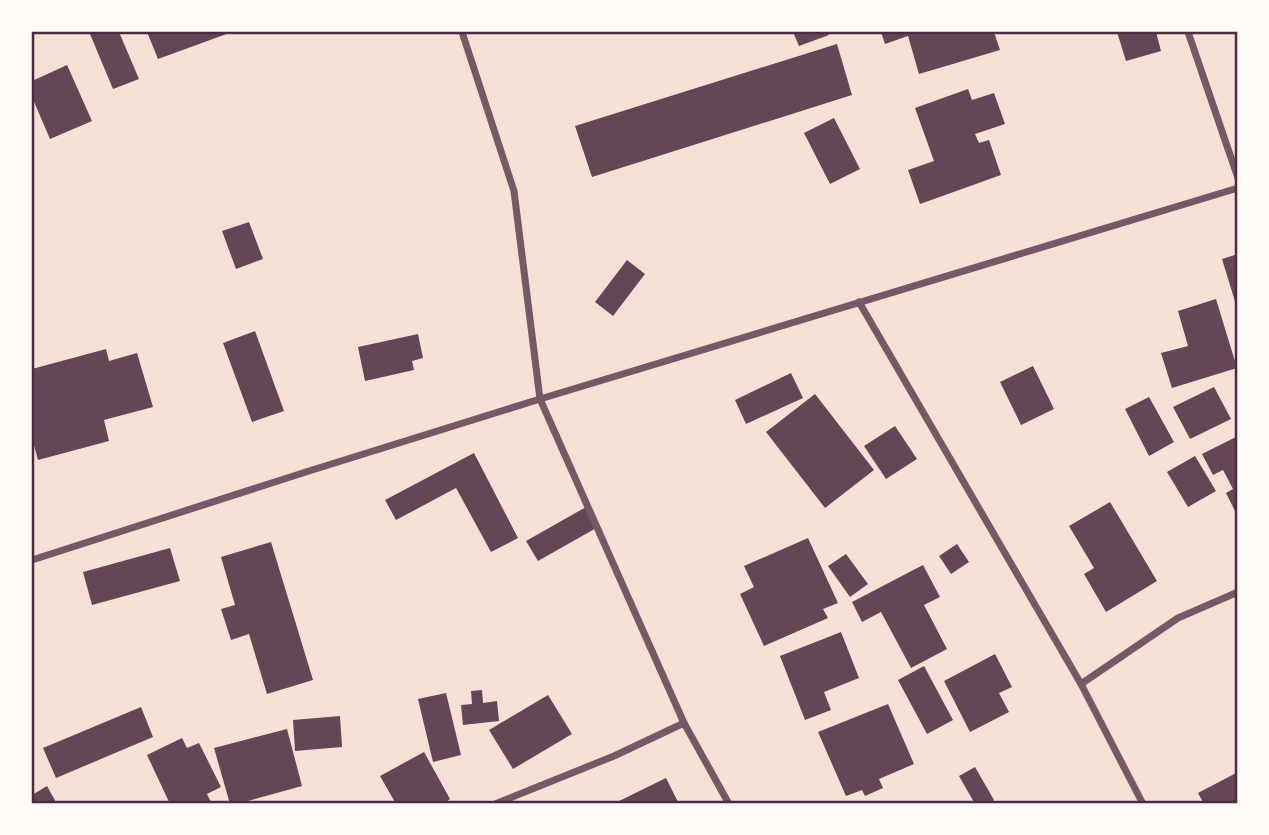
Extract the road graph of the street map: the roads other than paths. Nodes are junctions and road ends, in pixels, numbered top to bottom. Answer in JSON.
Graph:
{"nodes":[{"id":1,"x":462,"y":32,"type":"edge"},
{"id":2,"x":1188,"y":32,"type":"edge"},
{"id":3,"x":1237,"y":178,"type":"edge"},
{"id":4,"x":1237,"y":188,"type":"edge"},
{"id":5,"x":859,"y":302,"type":"junction"},
{"id":6,"x":540,"y":399,"type":"junction"},
{"id":7,"x":32,"y":560,"type":"edge"},
{"id":8,"x":1237,"y":592,"type":"edge"},
{"id":9,"x":1081,"y":684,"type":"junction"},
{"id":10,"x":684,"y":723,"type":"junction"},
{"id":11,"x":495,"y":803,"type":"edge"},
{"id":12,"x":729,"y":803,"type":"edge"},
{"id":13,"x":1143,"y":803,"type":"edge"}],
"edges":[{"from":1,"to":6,"type":"street"},
{"from":2,"to":3,"type":"street"},
{"from":4,"to":5,"type":"street"},
{"from":5,"to":6,"type":"street"},
{"from":5,"to":9,"type":"street"},
{"from":6,"to":7,"type":"street"},
{"from":6,"to":10,"type":"street"},
{"from":8,"to":9,"type":"street"},
{"from":9,"to":13,"type":"street"},
{"from":10,"to":11,"type":"street"},
{"from":10,"to":12,"type":"street"}]}
